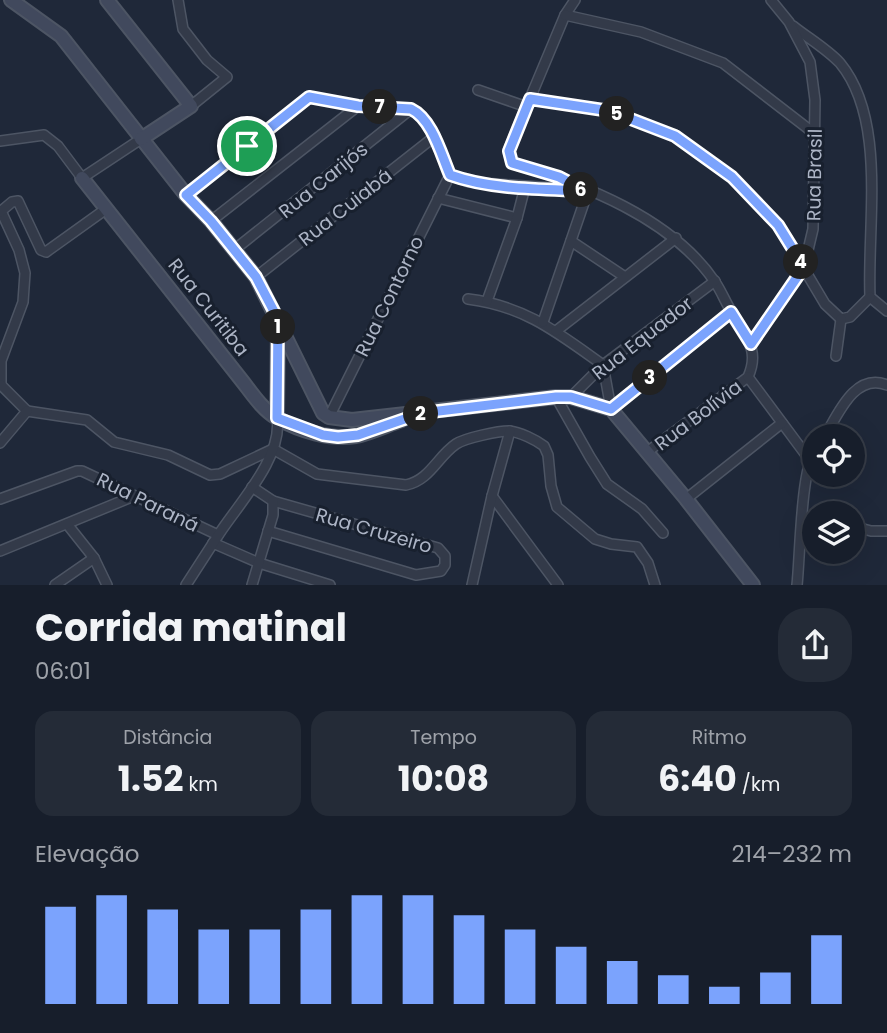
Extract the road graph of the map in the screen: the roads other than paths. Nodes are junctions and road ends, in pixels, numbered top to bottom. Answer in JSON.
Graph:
{"nodes":[{"id":1,"x":11,"y":0,"type":"edge"},
{"id":2,"x":107,"y":0,"type":"edge"},
{"id":3,"x":178,"y":0,"type":"edge"},
{"id":4,"x":575,"y":0,"type":"edge"},
{"id":5,"x":771,"y":0,"type":"edge"},
{"id":6,"x":565,"y":15,"type":"junction"},
{"id":7,"x":789,"y":22,"type":"junction"},
{"id":8,"x":478,"y":90,"type":"dead end"},
{"id":9,"x":528,"y":103,"type":"junction"},
{"id":10,"x":191,"y":106,"type":"junction"},
{"id":11,"x":358,"y":106,"type":"junction"},
{"id":12,"x":411,"y":109,"type":"junction"},
{"id":13,"x":815,"y":134,"type":"junction"},
{"id":14,"x":434,"y":137,"type":"junction"},
{"id":15,"x":141,"y":139,"type":"junction"},
{"id":16,"x":0,"y":141,"type":"edge"},
{"id":17,"x":450,"y":175,"type":"junction"},
{"id":18,"x":82,"y":178,"type":"junction"},
{"id":19,"x":525,"y":187,"type":"junction"},
{"id":20,"x":587,"y":191,"type":"junction"},
{"id":21,"x":186,"y":195,"type":"junction"},
{"id":22,"x":438,"y":198,"type":"junction"},
{"id":23,"x":106,"y":209,"type":"junction"},
{"id":24,"x":0,"y":211,"type":"edge"},
{"id":25,"x":517,"y":218,"type":"junction"},
{"id":26,"x":211,"y":221,"type":"junction"},
{"id":27,"x":676,"y":238,"type":"junction"},
{"id":28,"x":571,"y":241,"type":"junction"},
{"id":29,"x":234,"y":250,"type":"junction"},
{"id":30,"x":804,"y":267,"type":"junction"},
{"id":31,"x":256,"y":277,"type":"junction"},
{"id":32,"x":625,"y":277,"type":"junction"},
{"id":33,"x":715,"y":281,"type":"junction"},
{"id":34,"x":870,"y":297,"type":"junction"},
{"id":35,"x":468,"y":299,"type":"dead end"},
{"id":36,"x":487,"y":301,"type":"junction"},
{"id":37,"x":887,"y":311,"type":"edge"},
{"id":38,"x":731,"y":312,"type":"junction"},
{"id":39,"x":278,"y":319,"type":"junction"},
{"id":40,"x":841,"y":319,"type":"junction"},
{"id":41,"x":543,"y":322,"type":"junction"},
{"id":42,"x":556,"y":331,"type":"junction"},
{"id":43,"x":751,"y":344,"type":"junction"},
{"id":44,"x":293,"y":351,"type":"junction"},
{"id":45,"x":836,"y":356,"type":"dead end"},
{"id":46,"x":279,"y":358,"type":"junction"},
{"id":47,"x":603,"y":365,"type":"junction"},
{"id":48,"x":748,"y":377,"type":"junction"},
{"id":49,"x":887,"y":385,"type":"edge"},
{"id":50,"x":1,"y":386,"type":"edge"},
{"id":51,"x":556,"y":397,"type":"junction"},
{"id":52,"x":571,"y":397,"type":"junction"},
{"id":53,"x":611,"y":409,"type":"junction"},
{"id":54,"x":27,"y":411,"type":"junction"},
{"id":55,"x":422,"y":413,"type":"junction"},
{"id":56,"x":329,"y":417,"type":"junction"},
{"id":57,"x":277,"y":418,"type":"junction"},
{"id":58,"x":782,"y":423,"type":"junction"},
{"id":59,"x":832,"y":424,"type":"edge"},
{"id":60,"x":510,"y":431,"type":"junction"},
{"id":61,"x":0,"y":443,"type":"edge"},
{"id":62,"x":802,"y":445,"type":"edge"},
{"id":63,"x":274,"y":449,"type":"junction"},
{"id":64,"x":647,"y":453,"type":"junction"},
{"id":65,"x":252,"y":487,"type":"junction"},
{"id":66,"x":134,"y":496,"type":"junction"},
{"id":67,"x":492,"y":496,"type":"junction"},
{"id":68,"x":0,"y":499,"type":"edge"},
{"id":69,"x":687,"y":499,"type":"junction"},
{"id":70,"x":272,"y":501,"type":"junction"},
{"id":71,"x":67,"y":524,"type":"junction"},
{"id":72,"x":865,"y":529,"type":"edge"},
{"id":73,"x":268,"y":531,"type":"junction"},
{"id":74,"x":887,"y":531,"type":"edge"},
{"id":75,"x":663,"y":533,"type":"dead end"},
{"id":76,"x":216,"y":539,"type":"junction"},
{"id":77,"x":0,"y":551,"type":"edge"},
{"id":78,"x":802,"y":555,"type":"edge"},
{"id":79,"x":94,"y":558,"type":"junction"},
{"id":80,"x":259,"y":564,"type":"junction"},
{"id":81,"x":309,"y":582,"type":"edge"},
{"id":82,"x":650,"y":583,"type":"edge"},
{"id":83,"x":55,"y":585,"type":"edge"},
{"id":84,"x":107,"y":585,"type":"edge"},
{"id":85,"x":186,"y":585,"type":"edge"},
{"id":86,"x":252,"y":585,"type":"edge"},
{"id":87,"x":330,"y":585,"type":"edge"},
{"id":88,"x":472,"y":585,"type":"edge"},
{"id":89,"x":558,"y":585,"type":"edge"},
{"id":90,"x":753,"y":585,"type":"edge"},
{"id":91,"x":797,"y":585,"type":"edge"}],
"edges":[{"from":1,"to":15,"type":"street"},
{"from":2,"to":10,"type":"street"},
{"from":3,"to":10,"type":"street"},
{"from":4,"to":6,"type":"street"},
{"from":5,"to":7,"type":"street","name":"Rua Brasil"},
{"from":6,"to":9,"type":"street"},
{"from":6,"to":13,"type":"street"},
{"from":7,"to":13,"type":"street","name":"Rua Brasil"},
{"from":7,"to":34,"type":"street"},
{"from":8,"to":9,"type":"street"},
{"from":9,"to":20,"type":"street"},
{"from":9,"to":30,"type":"street"},
{"from":10,"to":15,"type":"street"},
{"from":11,"to":12,"type":"street"},
{"from":11,"to":21,"type":"street"},
{"from":11,"to":26,"type":"street"},
{"from":12,"to":14,"type":"street"},
{"from":12,"to":29,"type":"street","name":"Rua Carijós"},
{"from":13,"to":30,"type":"street","name":"Rua Brasil"},
{"from":14,"to":17,"type":"street"},
{"from":14,"to":31,"type":"street","name":"Rua Cuiabá"},
{"from":15,"to":18,"type":"street"},
{"from":15,"to":21,"type":"street"},
{"from":16,"to":18,"type":"street","name":"Rua Curitiba"},
{"from":17,"to":19,"type":"street"},
{"from":17,"to":22,"type":"street","name":"Rua Contorno"},
{"from":18,"to":23,"type":"street","name":"Rua Curitiba"},
{"from":19,"to":20,"type":"street"},
{"from":19,"to":25,"type":"street"},
{"from":20,"to":27,"type":"street"},
{"from":20,"to":28,"type":"street"},
{"from":21,"to":26,"type":"street"},
{"from":22,"to":25,"type":"street"},
{"from":22,"to":56,"type":"street","name":"Rua Contorno"},
{"from":23,"to":24,"type":"street"},
{"from":23,"to":57,"type":"street","name":"Rua Curitiba"},
{"from":24,"to":50,"type":"street"},
{"from":25,"to":36,"type":"street"},
{"from":26,"to":29,"type":"street"},
{"from":27,"to":32,"type":"street"},
{"from":27,"to":33,"type":"street"},
{"from":28,"to":32,"type":"street"},
{"from":28,"to":41,"type":"street"},
{"from":29,"to":31,"type":"street"},
{"from":30,"to":40,"type":"street"},
{"from":30,"to":43,"type":"street","name":"Rua Brasil"},
{"from":31,"to":39,"type":"street"},
{"from":32,"to":42,"type":"street"},
{"from":33,"to":38,"type":"street"},
{"from":33,"to":47,"type":"street","name":"Rua Equador"},
{"from":34,"to":37,"type":"street"},
{"from":34,"to":40,"type":"street"},
{"from":35,"to":36,"type":"street"},
{"from":36,"to":41,"type":"street"},
{"from":38,"to":43,"type":"street"},
{"from":38,"to":53,"type":"street"},
{"from":39,"to":44,"type":"street"},
{"from":39,"to":46,"type":"street"},
{"from":40,"to":45,"type":"street"},
{"from":41,"to":42,"type":"street"},
{"from":42,"to":47,"type":"street"},
{"from":43,"to":48,"type":"street"},
{"from":44,"to":46,"type":"street"},
{"from":44,"to":56,"type":"street"},
{"from":46,"to":57,"type":"street"},
{"from":47,"to":52,"type":"street","name":"Rua Equador"},
{"from":47,"to":53,"type":"street"},
{"from":48,"to":58,"type":"street"},
{"from":48,"to":64,"type":"street","name":"Rua Bolívia"},
{"from":49,"to":59,"type":"street"},
{"from":50,"to":54,"type":"street"},
{"from":51,"to":52,"type":"street"},
{"from":51,"to":55,"type":"street"},
{"from":51,"to":75,"type":"street"},
{"from":52,"to":53,"type":"street"},
{"from":53,"to":64,"type":"street"},
{"from":54,"to":61,"type":"street"},
{"from":54,"to":63,"type":"street"},
{"from":55,"to":56,"type":"street"},
{"from":55,"to":57,"type":"street","name":"Rua Curitiba"},
{"from":57,"to":63,"type":"street"},
{"from":58,"to":62,"type":"street"},
{"from":58,"to":69,"type":"street"},
{"from":60,"to":63,"type":"street"},
{"from":60,"to":67,"type":"street"},
{"from":60,"to":82,"type":"street"},
{"from":63,"to":65,"type":"street"},
{"from":64,"to":69,"type":"street"},
{"from":65,"to":70,"type":"street"},
{"from":65,"to":76,"type":"street"},
{"from":66,"to":68,"type":"street","name":"Rua Paraná"},
{"from":66,"to":71,"type":"street"},
{"from":66,"to":76,"type":"street","name":"Rua Paraná"},
{"from":67,"to":88,"type":"street"},
{"from":67,"to":89,"type":"street"},
{"from":69,"to":90,"type":"street"},
{"from":70,"to":73,"type":"street"},
{"from":70,"to":73,"type":"street","name":"Rua Cruzeiro"},
{"from":71,"to":77,"type":"street"},
{"from":71,"to":79,"type":"street"},
{"from":72,"to":74,"type":"street"},
{"from":73,"to":80,"type":"street"},
{"from":76,"to":80,"type":"street","name":"Rua Paraná"},
{"from":76,"to":85,"type":"street"},
{"from":78,"to":91,"type":"street"},
{"from":79,"to":83,"type":"street"},
{"from":79,"to":84,"type":"street"},
{"from":80,"to":81,"type":"street","name":"Rua Paraná"},
{"from":80,"to":86,"type":"street"},
{"from":81,"to":87,"type":"street","name":"Rua Paraná"}]}
